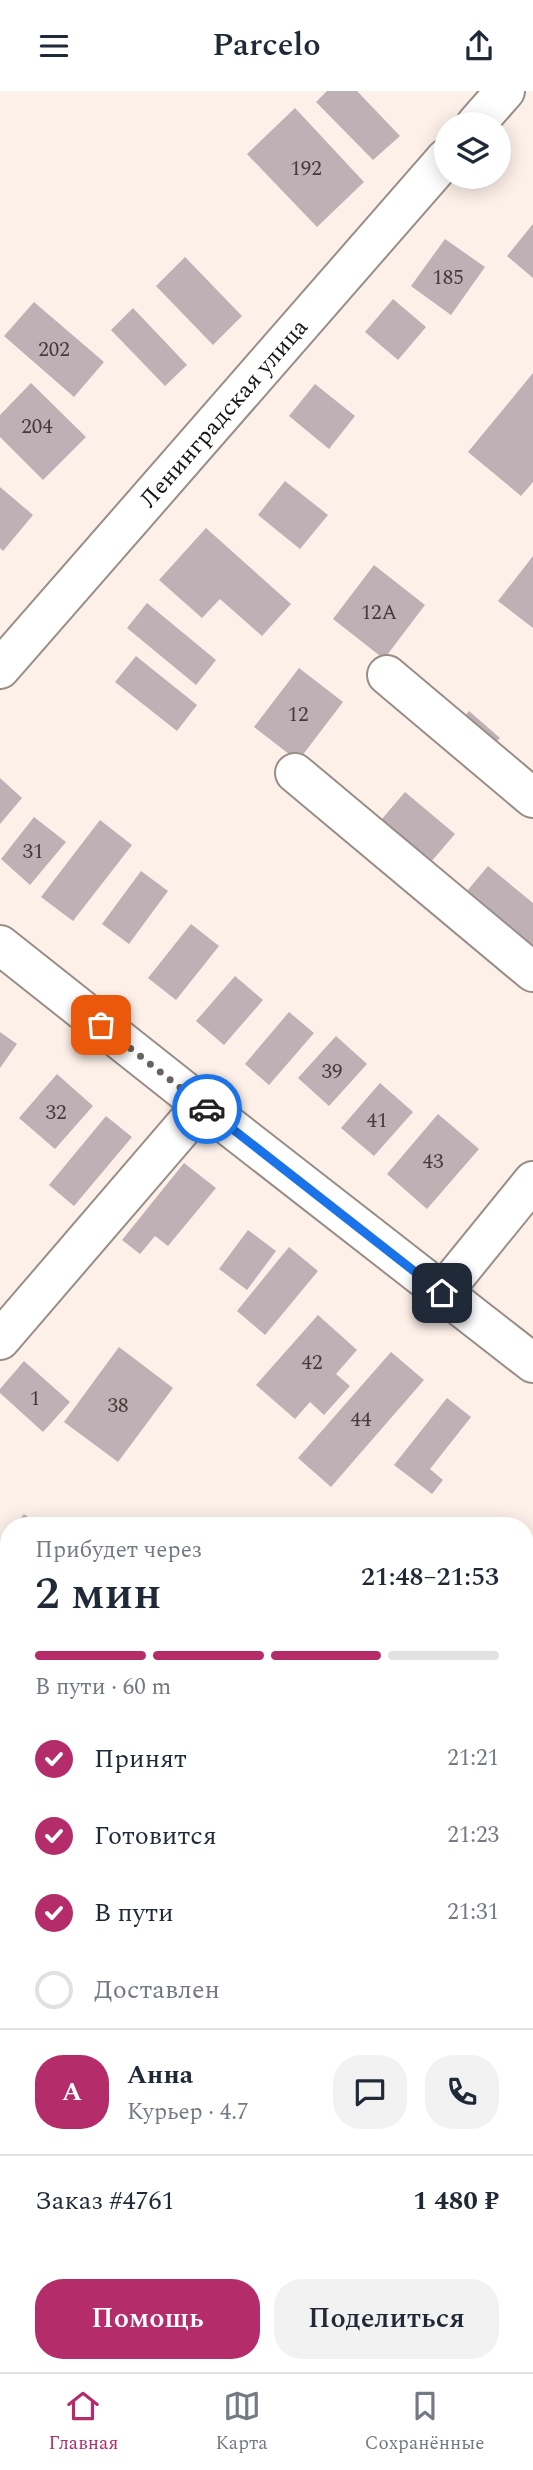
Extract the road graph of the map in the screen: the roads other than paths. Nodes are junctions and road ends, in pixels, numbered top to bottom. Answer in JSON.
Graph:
{"nodes":[{"id":1,"x":505,"y":91,"type":"edge"},
{"id":2,"x":486,"y":112,"type":"edge"},
{"id":3,"x":434,"y":172,"type":"edge"},
{"id":4,"x":0,"y":669,"type":"edge"},
{"id":5,"x":387,"y":675,"type":"dead end"},
{"id":6,"x":295,"y":773,"type":"dead end"},
{"id":7,"x":533,"y":798,"type":"edge"},
{"id":8,"x":0,"y":945,"type":"edge"},
{"id":9,"x":533,"y":972,"type":"edge"},
{"id":10,"x":202,"y":1105,"type":"junction"},
{"id":11,"x":533,"y":1181,"type":"edge"},
{"id":12,"x":442,"y":1293,"type":"junction"},
{"id":13,"x":0,"y":1340,"type":"edge"},
{"id":14,"x":533,"y":1363,"type":"edge"}],
"edges":[{"from":1,"to":2,"type":"street"},
{"from":3,"to":4,"type":"street","name":"Ленинградская улица"},
{"from":5,"to":7,"type":"street"},
{"from":6,"to":9,"type":"street"},
{"from":8,"to":10,"type":"street"},
{"from":10,"to":12,"type":"street"},
{"from":10,"to":13,"type":"street"},
{"from":11,"to":12,"type":"street"},
{"from":12,"to":14,"type":"street"}]}
